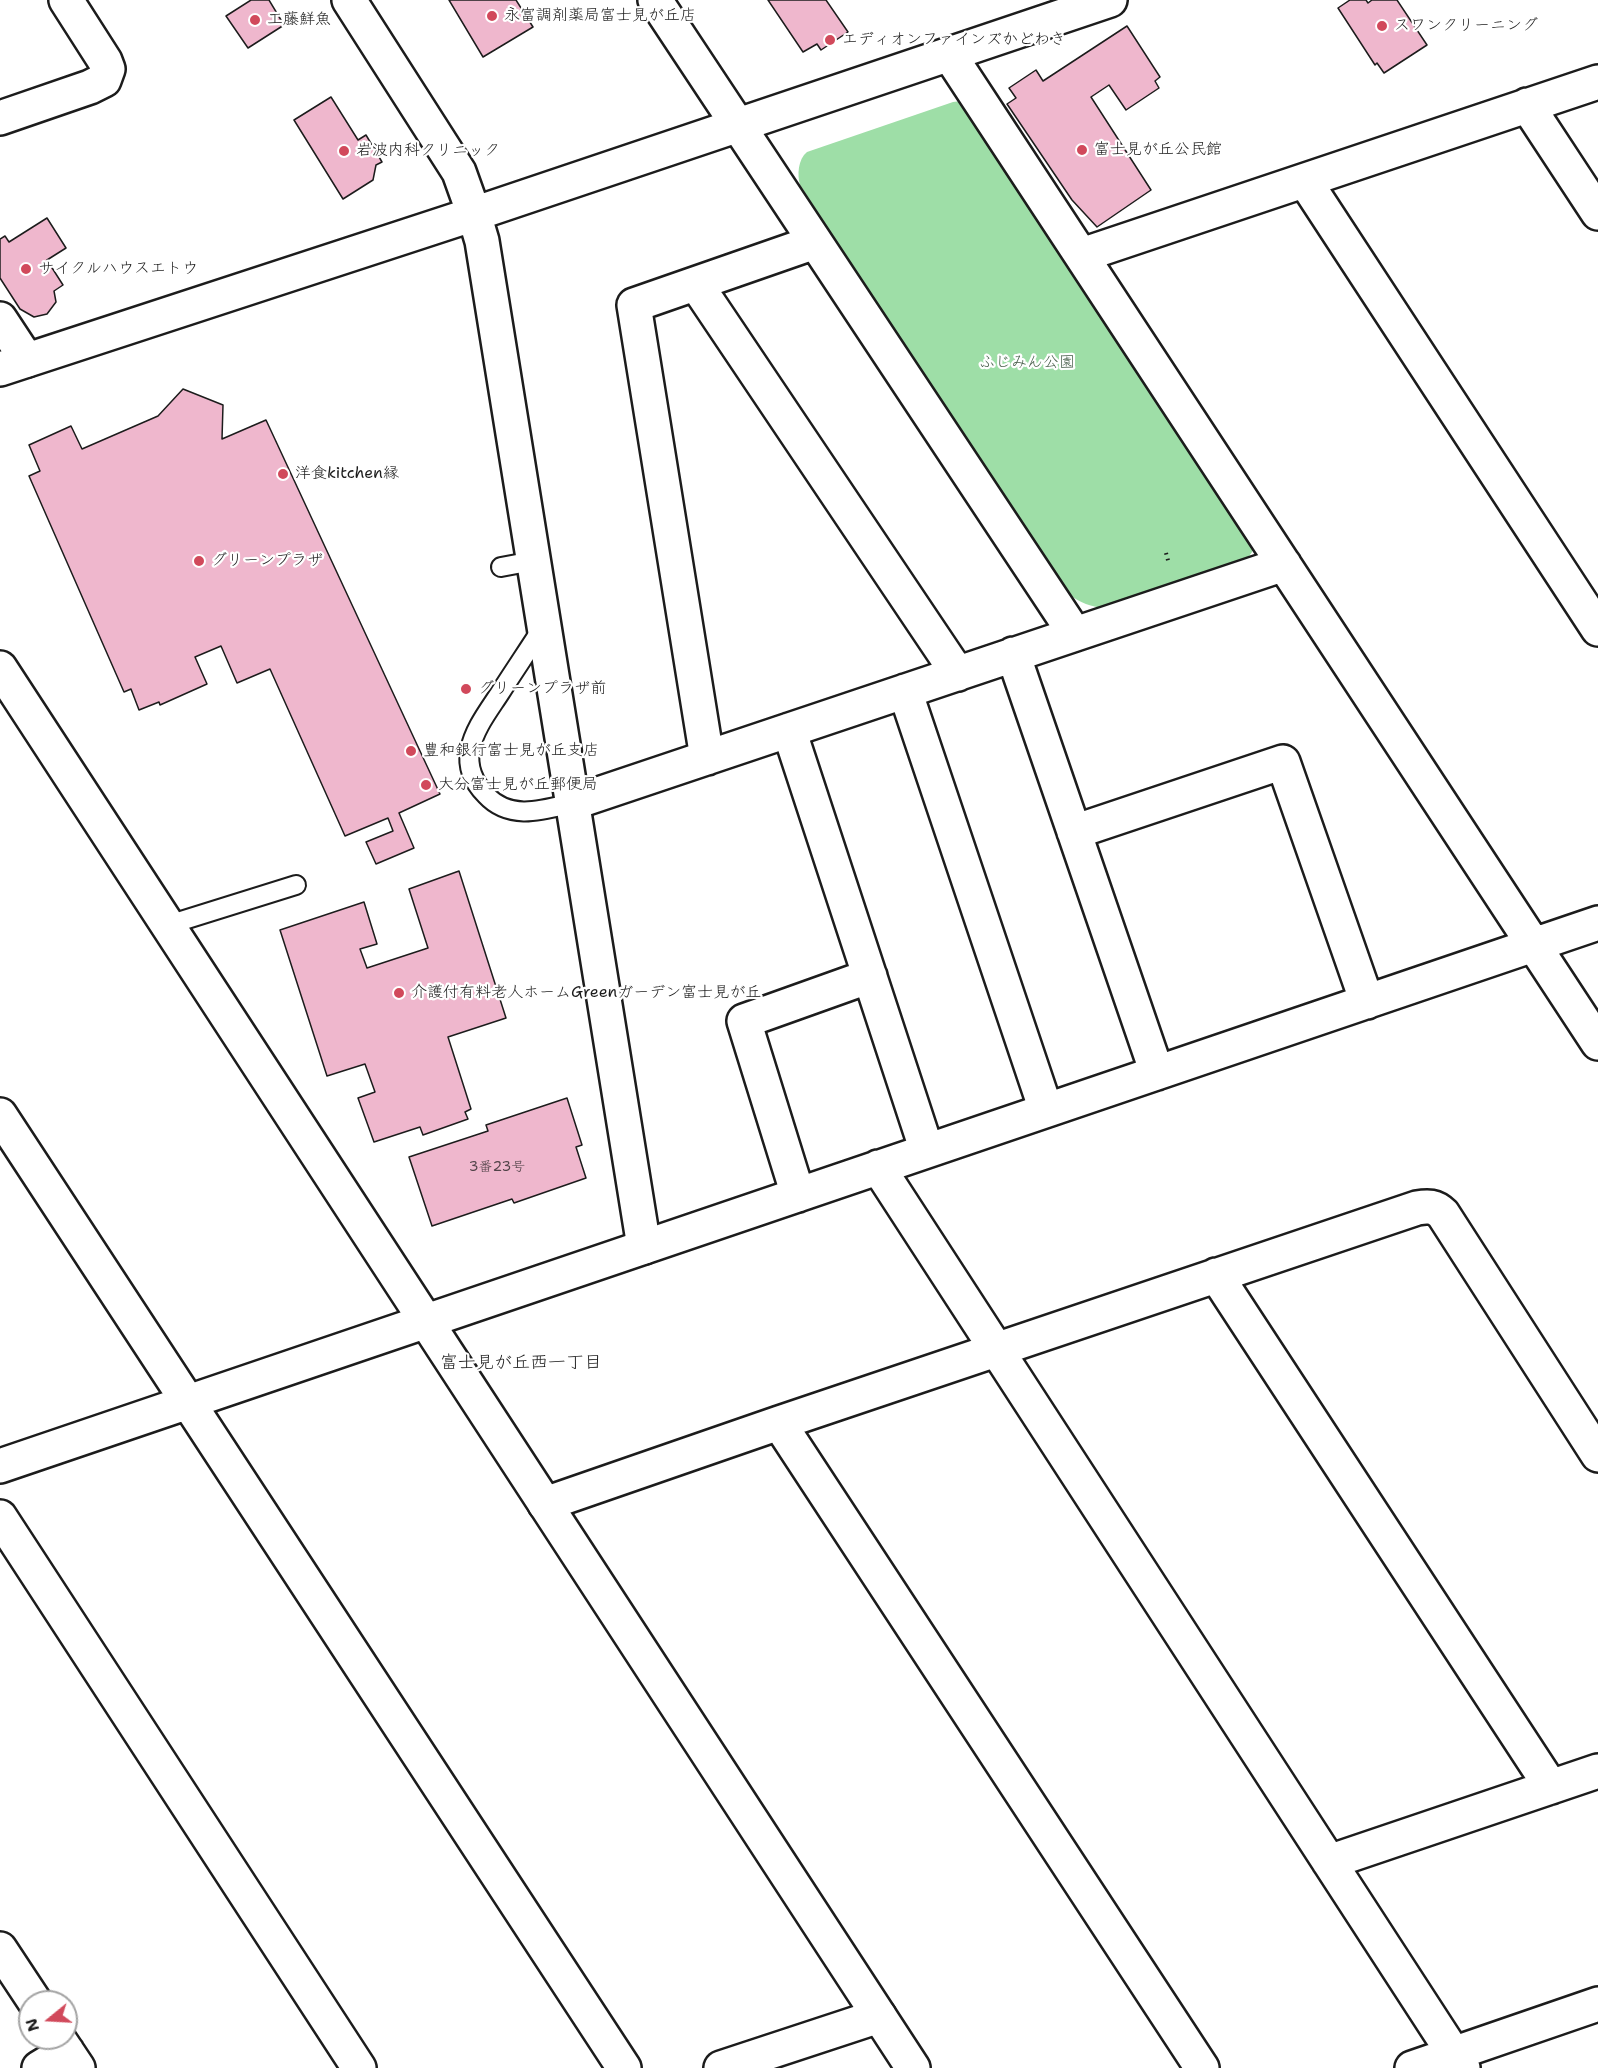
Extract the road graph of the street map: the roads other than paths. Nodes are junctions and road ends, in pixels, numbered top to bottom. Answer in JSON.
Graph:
{"nodes":[{"id":1,"x":66,"y":0,"type":"edge"},
{"id":2,"x":349,"y":0,"type":"edge"},
{"id":3,"x":655,"y":0,"type":"edge"},
{"id":4,"x":1110,"y":0,"type":"edge"},
{"id":5,"x":949,"y":54,"type":"junction"},
{"id":6,"x":1598,"y":82,"type":"edge"},
{"id":7,"x":1527,"y":105,"type":"junction"},
{"id":8,"x":0,"y":118,"type":"edge"},
{"id":9,"x":737,"y":125,"type":"junction"},
{"id":10,"x":1305,"y":181,"type":"junction"},
{"id":11,"x":1598,"y":213,"type":"edge"},
{"id":12,"x":474,"y":214,"type":"junction"},
{"id":13,"x":815,"y":242,"type":"junction"},
{"id":14,"x":1082,"y":255,"type":"junction"},
{"id":15,"x":696,"y":284,"type":"junction"},
{"id":16,"x":0,"y":319,"type":"edge"},
{"id":17,"x":13,"y":364,"type":"edge"},
{"id":18,"x":533,"y":561,"type":"junction"},
{"id":19,"x":1284,"y":564,"type":"junction"},
{"id":20,"x":501,"y":567,"type":"dead end"},
{"id":21,"x":544,"y":626,"type":"junction"},
{"id":22,"x":1598,"y":629,"type":"edge"},
{"id":23,"x":1075,"y":634,"type":"junction"},
{"id":24,"x":1013,"y":654,"type":"junction"},
{"id":25,"x":0,"y":668,"type":"edge"},
{"id":26,"x":958,"y":674,"type":"junction"},
{"id":27,"x":905,"y":691,"type":"junction"},
{"id":28,"x":789,"y":730,"type":"junction"},
{"id":29,"x":707,"y":758,"type":"junction"},
{"id":30,"x":572,"y":803,"type":"junction"},
{"id":31,"x":1074,"y":832,"type":"junction"},
{"id":32,"x":296,"y":885,"type":"dead end"},
{"id":33,"x":1598,"y":923,"type":"edge"},
{"id":34,"x":168,"y":925,"type":"junction"},
{"id":35,"x":1533,"y":945,"type":"junction"},
{"id":36,"x":870,"y":976,"type":"junction"},
{"id":37,"x":1367,"y":1002,"type":"junction"},
{"id":38,"x":1598,"y":1043,"type":"edge"},
{"id":39,"x":1156,"y":1073,"type":"junction"},
{"id":40,"x":1046,"y":1110,"type":"junction"},
{"id":41,"x":0,"y":1115,"type":"edge"},
{"id":42,"x":927,"y":1151,"type":"junction"},
{"id":43,"x":879,"y":1167,"type":"junction"},
{"id":44,"x":798,"y":1195,"type":"junction"},
{"id":45,"x":644,"y":1247,"type":"junction"},
{"id":46,"x":1216,"y":1275,"type":"junction"},
{"id":47,"x":425,"y":1320,"type":"junction"},
{"id":48,"x":997,"y":1350,"type":"junction"},
{"id":49,"x":188,"y":1402,"type":"junction"},
{"id":50,"x":779,"y":1423,"type":"junction"},
{"id":51,"x":1598,"y":1455,"type":"edge"},
{"id":52,"x":0,"y":1466,"type":"edge"},
{"id":53,"x":545,"y":1504,"type":"junction"},
{"id":54,"x":0,"y":1517,"type":"edge"},
{"id":55,"x":1598,"y":1771,"type":"edge"},
{"id":56,"x":1551,"y":1787,"type":"junction"},
{"id":57,"x":1329,"y":1862,"type":"junction"},
{"id":58,"x":0,"y":1949,"type":"edge"},
{"id":59,"x":26,"y":1990,"type":"edge"},
{"id":60,"x":1598,"y":2004,"type":"edge"},
{"id":61,"x":879,"y":2016,"type":"junction"},
{"id":62,"x":67,"y":2052,"type":"edge"},
{"id":63,"x":1458,"y":2061,"type":"edge"},
{"id":64,"x":39,"y":2068,"type":"edge"},
{"id":65,"x":358,"y":2068,"type":"edge"},
{"id":66,"x":624,"y":2068,"type":"edge"},
{"id":67,"x":721,"y":2068,"type":"edge"},
{"id":68,"x":913,"y":2068,"type":"edge"},
{"id":69,"x":1202,"y":2068,"type":"edge"},
{"id":70,"x":1412,"y":2068,"type":"edge"}],
"edges":[{"from":1,"to":8,"type":"street"},
{"from":2,"to":12,"type":"street"},
{"from":3,"to":9,"type":"street"},
{"from":4,"to":5,"type":"street"},
{"from":5,"to":9,"type":"street"},
{"from":5,"to":14,"type":"street"},
{"from":6,"to":7,"type":"street"},
{"from":7,"to":10,"type":"street"},
{"from":7,"to":11,"type":"street"},
{"from":9,"to":12,"type":"street"},
{"from":9,"to":13,"type":"street"},
{"from":10,"to":14,"type":"street"},
{"from":10,"to":22,"type":"street"},
{"from":12,"to":17,"type":"street"},
{"from":12,"to":18,"type":"street"},
{"from":13,"to":15,"type":"street"},
{"from":13,"to":23,"type":"street"},
{"from":14,"to":19,"type":"street"},
{"from":15,"to":26,"type":"street"},
{"from":15,"to":29,"type":"street"},
{"from":16,"to":17,"type":"street"},
{"from":18,"to":20,"type":"lane"},
{"from":18,"to":21,"type":"street"},
{"from":19,"to":23,"type":"street"},
{"from":19,"to":35,"type":"street"},
{"from":21,"to":30,"type":"street"},
{"from":21,"to":30,"type":"lane"},
{"from":23,"to":24,"type":"street"},
{"from":24,"to":26,"type":"street"},
{"from":24,"to":31,"type":"street"},
{"from":25,"to":34,"type":"street"},
{"from":26,"to":27,"type":"street"},
{"from":27,"to":28,"type":"street"},
{"from":27,"to":40,"type":"street"},
{"from":28,"to":29,"type":"street"},
{"from":28,"to":36,"type":"street"},
{"from":29,"to":30,"type":"street"},
{"from":30,"to":45,"type":"street"},
{"from":31,"to":37,"type":"street"},
{"from":31,"to":39,"type":"street"},
{"from":32,"to":34,"type":"lane"},
{"from":33,"to":35,"type":"street"},
{"from":34,"to":47,"type":"street"},
{"from":35,"to":37,"type":"street"},
{"from":35,"to":38,"type":"street"},
{"from":36,"to":42,"type":"street"},
{"from":36,"to":44,"type":"street"},
{"from":37,"to":39,"type":"street"},
{"from":39,"to":40,"type":"street"},
{"from":40,"to":42,"type":"street"},
{"from":41,"to":49,"type":"street"},
{"from":42,"to":43,"type":"street"},
{"from":43,"to":44,"type":"street"},
{"from":43,"to":48,"type":"street"},
{"from":44,"to":45,"type":"street"},
{"from":45,"to":47,"type":"street"},
{"from":46,"to":48,"type":"street"},
{"from":46,"to":51,"type":"street"},
{"from":46,"to":56,"type":"street"},
{"from":47,"to":49,"type":"street"},
{"from":47,"to":53,"type":"street"},
{"from":48,"to":50,"type":"street"},
{"from":48,"to":57,"type":"street"},
{"from":49,"to":52,"type":"street"},
{"from":49,"to":66,"type":"street"},
{"from":50,"to":53,"type":"street"},
{"from":50,"to":69,"type":"street"},
{"from":53,"to":61,"type":"street"},
{"from":54,"to":65,"type":"street"},
{"from":55,"to":56,"type":"street"},
{"from":56,"to":57,"type":"street"},
{"from":57,"to":63,"type":"street"},
{"from":58,"to":59,"type":"street"},
{"from":60,"to":63,"type":"street"},
{"from":61,"to":67,"type":"street"},
{"from":61,"to":68,"type":"street"},
{"from":62,"to":64,"type":"street"},
{"from":63,"to":70,"type":"street"}]}
